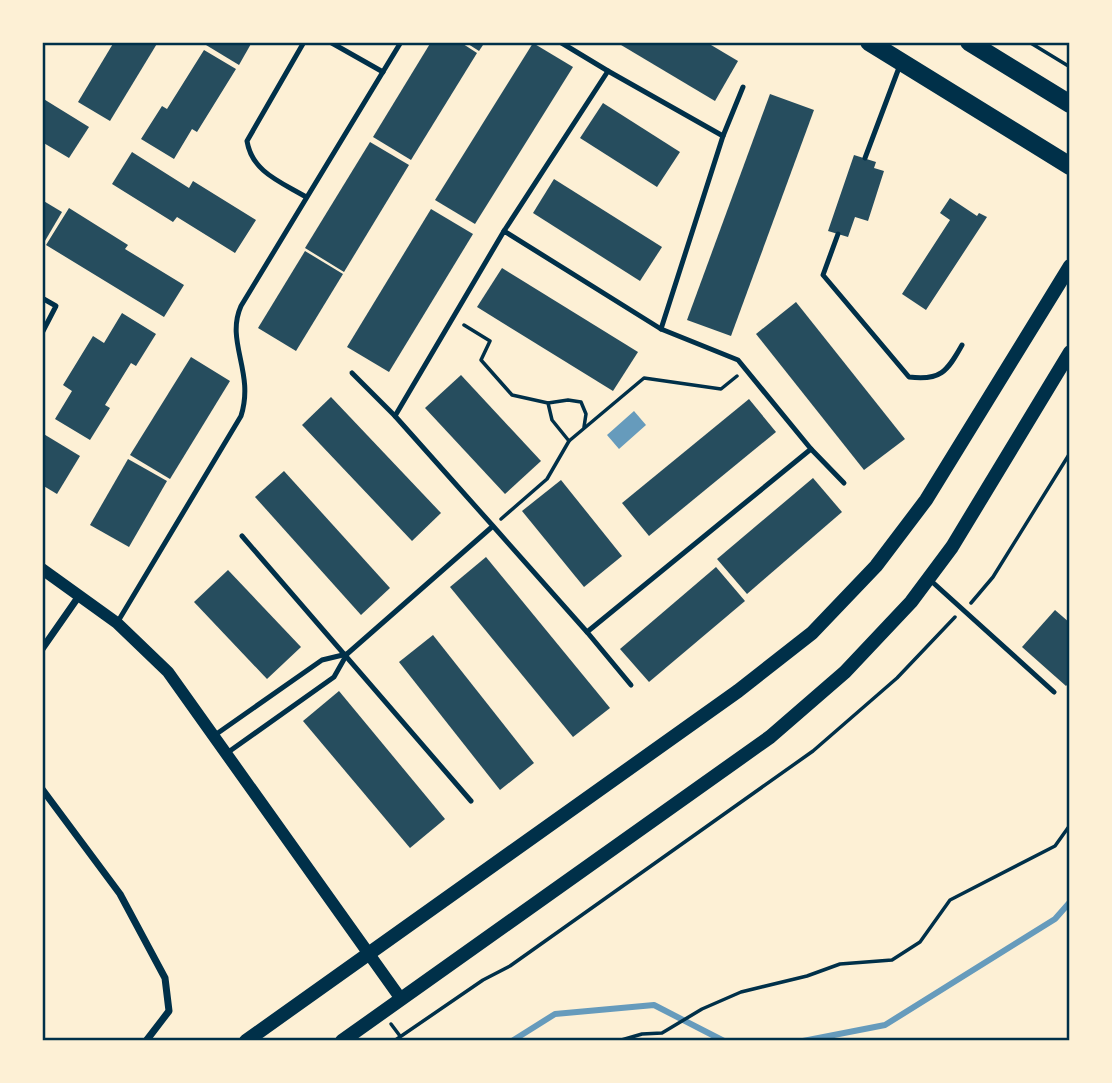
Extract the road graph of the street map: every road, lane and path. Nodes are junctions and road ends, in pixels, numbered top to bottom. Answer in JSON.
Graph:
{"nodes":[{"id":1,"x":304,"y":42,"type":"edge"},
{"id":2,"x":330,"y":42,"type":"edge"},
{"id":3,"x":401,"y":42,"type":"edge"},
{"id":4,"x":560,"y":42,"type":"edge"},
{"id":5,"x":869,"y":42,"type":"edge"},
{"id":6,"x":969,"y":42,"type":"edge"},
{"id":7,"x":1029,"y":42,"type":"edge"},
{"id":8,"x":901,"y":62,"type":"junction"},
{"id":9,"x":1070,"y":67,"type":"edge"},
{"id":10,"x":608,"y":71,"type":"junction"},
{"id":11,"x":383,"y":72,"type":"junction"},
{"id":12,"x":743,"y":87,"type":"dead end"},
{"id":13,"x":1070,"y":104,"type":"edge"},
{"id":14,"x":723,"y":136,"type":"junction"},
{"id":15,"x":865,"y":158,"type":"dead end"},
{"id":16,"x":1070,"y":166,"type":"edge"},
{"id":17,"x":306,"y":197,"type":"junction"},
{"id":18,"x":504,"y":231,"type":"junction"},
{"id":19,"x":838,"y":234,"type":"dead end"},
{"id":20,"x":1070,"y":266,"type":"edge"},
{"id":21,"x":42,"y":298,"type":"edge"},
{"id":22,"x":453,"y":318,"type":"junction"},
{"id":23,"x":661,"y":329,"type":"junction"},
{"id":24,"x":42,"y":332,"type":"edge"},
{"id":25,"x":962,"y":345,"type":"dead end"},
{"id":26,"x":1070,"y":352,"type":"edge"},
{"id":27,"x":746,"y":367,"type":"junction"},
{"id":28,"x":352,"y":373,"type":"dead end"},
{"id":29,"x":548,"y":403,"type":"junction"},
{"id":30,"x":395,"y":416,"type":"junction"},
{"id":31,"x":584,"y":429,"type":"junction"},
{"id":32,"x":569,"y":441,"type":"junction"},
{"id":33,"x":811,"y":449,"type":"junction"},
{"id":34,"x":1070,"y":453,"type":"edge"},
{"id":35,"x":844,"y":483,"type":"dead end"},
{"id":36,"x":493,"y":526,"type":"junction"},
{"id":37,"x":242,"y":536,"type":"dead end"},
{"id":38,"x":42,"y":569,"type":"edge"},
{"id":39,"x":929,"y":579,"type":"junction"},
{"id":40,"x":79,"y":596,"type":"junction"},
{"id":41,"x":975,"y":600,"type":"dead end"},
{"id":42,"x":953,"y":619,"type":"dead end"},
{"id":43,"x":117,"y":623,"type":"junction"},
{"id":44,"x":587,"y":632,"type":"junction"},
{"id":45,"x":42,"y":649,"type":"edge"},
{"id":46,"x":347,"y":654,"type":"junction"},
{"id":47,"x":631,"y":685,"type":"dead end"},
{"id":48,"x":1054,"y":692,"type":"dead end"},
{"id":49,"x":215,"y":735,"type":"junction"},
{"id":50,"x":227,"y":753,"type":"junction"},
{"id":51,"x":42,"y":789,"type":"edge"},
{"id":52,"x":471,"y":801,"type":"dead end"},
{"id":53,"x":1070,"y":824,"type":"edge"},
{"id":54,"x":369,"y":954,"type":"junction"},
{"id":55,"x":401,"y":999,"type":"junction"},
{"id":56,"x":390,"y":1023,"type":"dead end"},
{"id":57,"x":400,"y":1036,"type":"junction"},
{"id":58,"x":146,"y":1041,"type":"edge"},
{"id":59,"x":246,"y":1041,"type":"edge"},
{"id":60,"x":342,"y":1041,"type":"edge"},
{"id":61,"x":394,"y":1041,"type":"edge"},
{"id":62,"x":618,"y":1041,"type":"edge"}],
"edges":[{"from":1,"to":17,"type":"lane"},
{"from":2,"to":11,"type":"lane"},
{"from":3,"to":11,"type":"lane"},
{"from":4,"to":10,"type":"lane"},
{"from":5,"to":8,"type":"main road"},
{"from":6,"to":13,"type":"main road"},
{"from":7,"to":9,"type":"path"},
{"from":8,"to":15,"type":"lane"},
{"from":8,"to":16,"type":"main road"},
{"from":10,"to":14,"type":"lane"},
{"from":10,"to":18,"type":"lane"},
{"from":11,"to":17,"type":"lane"},
{"from":12,"to":14,"type":"lane"},
{"from":14,"to":23,"type":"lane"},
{"from":17,"to":43,"type":"lane"},
{"from":18,"to":22,"type":"lane"},
{"from":18,"to":23,"type":"lane"},
{"from":19,"to":25,"type":"lane"},
{"from":20,"to":54,"type":"main road"},
{"from":21,"to":24,"type":"lane"},
{"from":22,"to":29,"type":"path"},
{"from":22,"to":30,"type":"lane"},
{"from":23,"to":27,"type":"lane"},
{"from":26,"to":39,"type":"main road"},
{"from":27,"to":31,"type":"path"},
{"from":27,"to":33,"type":"lane"},
{"from":28,"to":30,"type":"lane"},
{"from":29,"to":31,"type":"path"},
{"from":29,"to":32,"type":"path"},
{"from":30,"to":36,"type":"lane"},
{"from":31,"to":32,"type":"path"},
{"from":32,"to":36,"type":"path"},
{"from":33,"to":35,"type":"lane"},
{"from":33,"to":44,"type":"lane"},
{"from":34,"to":41,"type":"path"},
{"from":36,"to":44,"type":"lane"},
{"from":36,"to":46,"type":"lane"},
{"from":37,"to":46,"type":"lane"},
{"from":38,"to":40,"type":"street"},
{"from":39,"to":48,"type":"lane"},
{"from":39,"to":55,"type":"main road"},
{"from":40,"to":43,"type":"street"},
{"from":40,"to":45,"type":"street"},
{"from":42,"to":57,"type":"path"},
{"from":43,"to":49,"type":"street"},
{"from":44,"to":47,"type":"lane"},
{"from":46,"to":49,"type":"lane"},
{"from":46,"to":50,"type":"lane"},
{"from":46,"to":52,"type":"lane"},
{"from":49,"to":50,"type":"street"},
{"from":50,"to":54,"type":"street"},
{"from":51,"to":58,"type":"street"},
{"from":53,"to":62,"type":"path"},
{"from":54,"to":55,"type":"street"},
{"from":54,"to":59,"type":"main road"},
{"from":55,"to":60,"type":"main road"},
{"from":56,"to":57,"type":"path"},
{"from":57,"to":61,"type":"path"}]}
